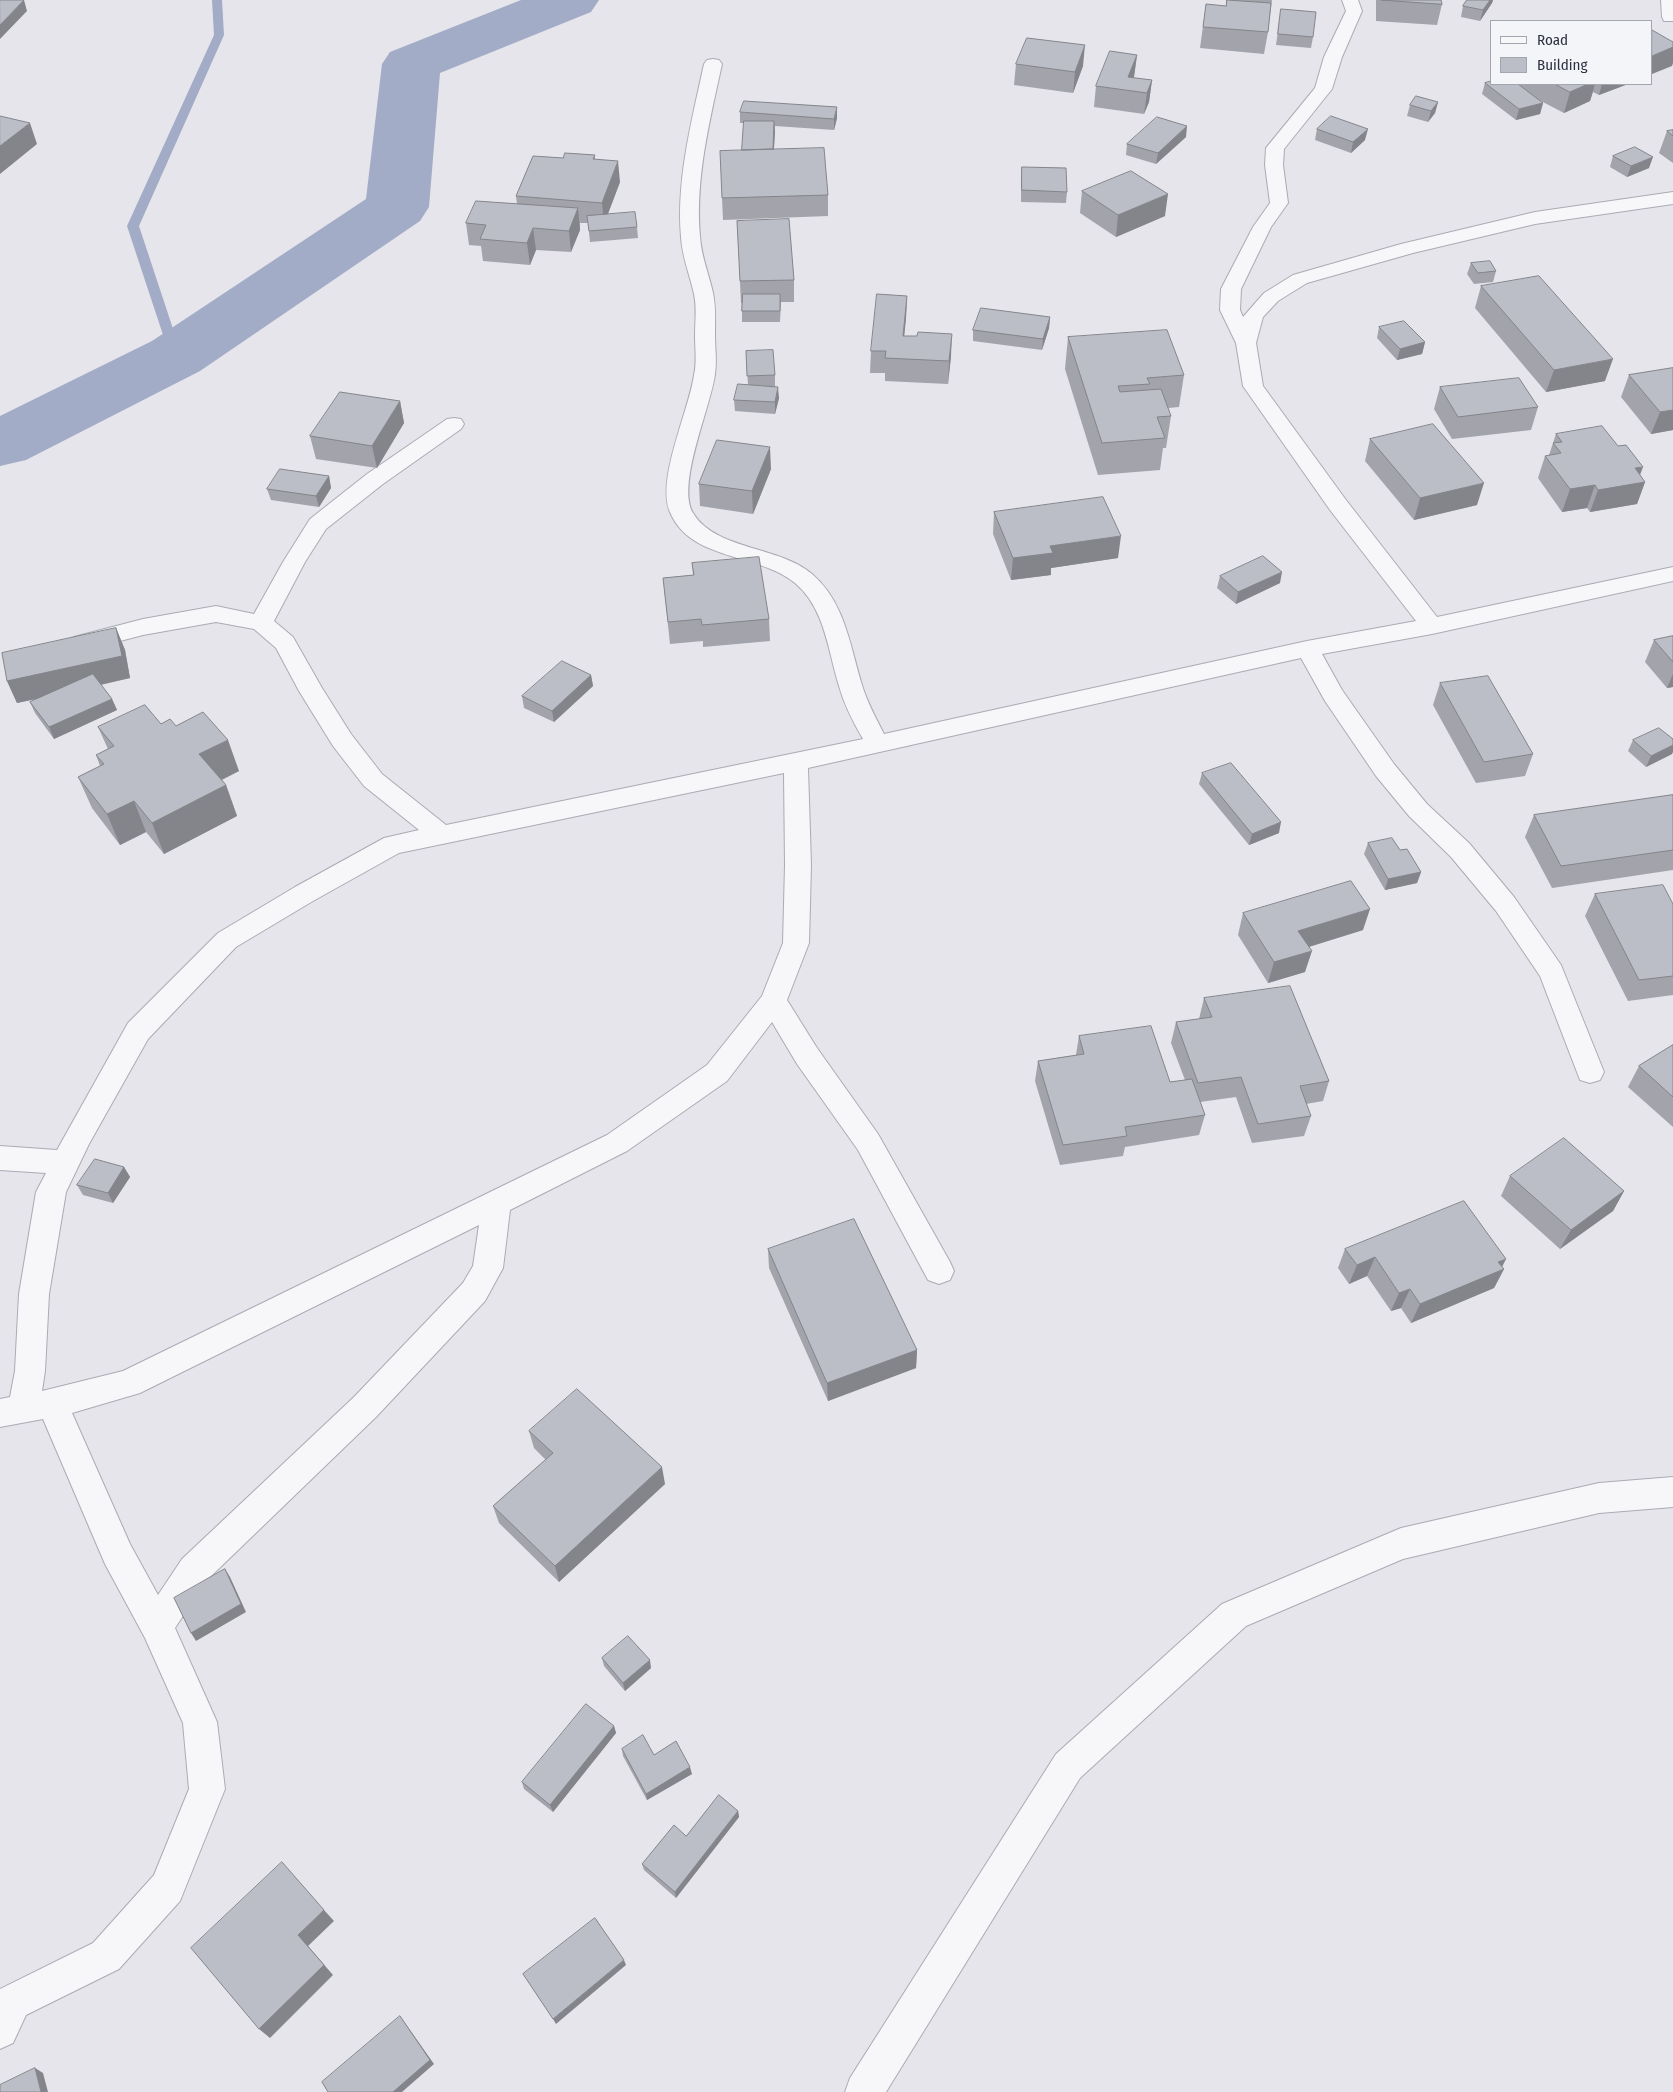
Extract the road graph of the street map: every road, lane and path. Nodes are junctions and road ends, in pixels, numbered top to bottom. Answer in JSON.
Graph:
{"nodes":[{"id":1,"x":1350,"y":0,"type":"edge"},
{"id":2,"x":713,"y":64,"type":"dead end"},
{"id":3,"x":1673,"y":198,"type":"edge"},
{"id":4,"x":1246,"y":343,"type":"junction"},
{"id":5,"x":454,"y":424,"type":"dead end"},
{"id":6,"x":1673,"y":574,"type":"edge"},
{"id":7,"x":261,"y":623,"type":"junction"},
{"id":8,"x":1432,"y":626,"type":"junction"},
{"id":9,"x":61,"y":648,"type":"edge"},
{"id":10,"x":1307,"y":649,"type":"junction"},
{"id":11,"x":878,"y":744,"type":"junction"},
{"id":12,"x":796,"y":762,"type":"junction"},
{"id":13,"x":441,"y":834,"type":"junction"},
{"id":14,"x":773,"y":1001,"type":"junction"},
{"id":15,"x":1590,"y":1072,"type":"dead end"},
{"id":16,"x":0,"y":1158,"type":"edge"},
{"id":17,"x":65,"y":1163,"type":"junction"},
{"id":18,"x":496,"y":1202,"type":"junction"},
{"id":19,"x":938,"y":1271,"type":"dead end"},
{"id":20,"x":25,"y":1408,"type":"edge"},
{"id":21,"x":1673,"y":1492,"type":"edge"},
{"id":22,"x":158,"y":1626,"type":"junction"},
{"id":23,"x":0,"y":2030,"type":"edge"},
{"id":24,"x":864,"y":2092,"type":"edge"}],
"edges":[{"from":1,"to":4,"type":"street"},
{"from":2,"to":11,"type":"street"},
{"from":3,"to":4,"type":"street"},
{"from":4,"to":8,"type":"street"},
{"from":5,"to":7,"type":"street"},
{"from":6,"to":8,"type":"street"},
{"from":7,"to":9,"type":"street"},
{"from":7,"to":13,"type":"street"},
{"from":8,"to":10,"type":"street"},
{"from":10,"to":11,"type":"street"},
{"from":10,"to":15,"type":"street"},
{"from":11,"to":12,"type":"street"},
{"from":12,"to":13,"type":"street"},
{"from":12,"to":14,"type":"street"},
{"from":13,"to":17,"type":"street"},
{"from":14,"to":18,"type":"street"},
{"from":14,"to":19,"type":"street"},
{"from":16,"to":17,"type":"street"},
{"from":17,"to":20,"type":"street"},
{"from":18,"to":20,"type":"street"},
{"from":18,"to":22,"type":"street"},
{"from":20,"to":22,"type":"street"},
{"from":21,"to":24,"type":"street"},
{"from":22,"to":23,"type":"street"}]}
